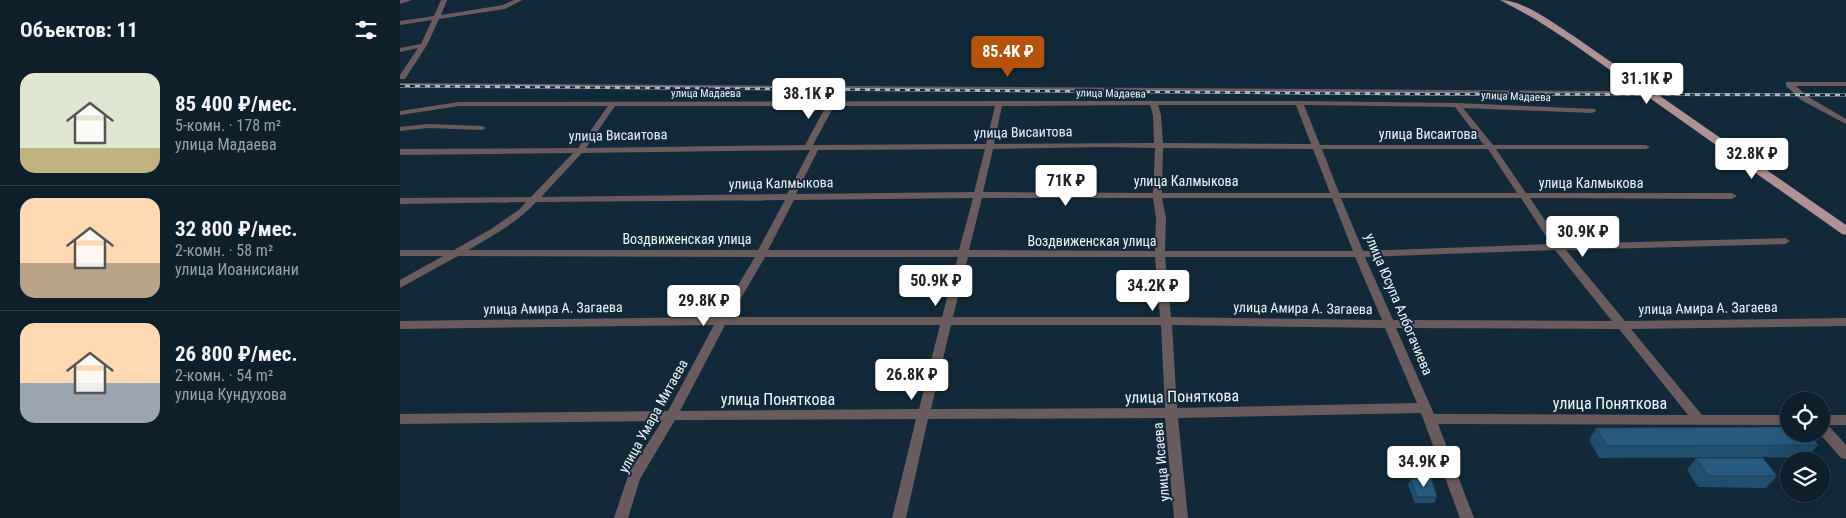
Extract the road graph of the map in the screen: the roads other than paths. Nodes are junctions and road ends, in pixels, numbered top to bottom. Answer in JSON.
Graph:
{"nodes":[{"id":1,"x":409,"y":0,"type":"edge"},
{"id":2,"x":444,"y":0,"type":"edge"},
{"id":3,"x":519,"y":0,"type":"edge"},
{"id":4,"x":1504,"y":0,"type":"edge"},
{"id":5,"x":1513,"y":0,"type":"edge"},
{"id":6,"x":400,"y":2,"type":"edge"},
{"id":7,"x":438,"y":16,"type":"junction"},
{"id":8,"x":400,"y":23,"type":"edge"},
{"id":9,"x":424,"y":45,"type":"junction"},
{"id":10,"x":400,"y":50,"type":"edge"},
{"id":11,"x":402,"y":77,"type":"dead end"},
{"id":12,"x":1640,"y":82,"type":"junction"},
{"id":13,"x":1846,"y":84,"type":"edge"},
{"id":14,"x":400,"y":85,"type":"edge"},
{"id":15,"x":400,"y":90,"type":"edge"},
{"id":16,"x":1617,"y":93,"type":"dead end"},
{"id":17,"x":999,"y":103,"type":"junction"},
{"id":18,"x":480,"y":104,"type":"junction"},
{"id":19,"x":613,"y":104,"type":"junction"},
{"id":20,"x":831,"y":104,"type":"junction"},
{"id":21,"x":1154,"y":104,"type":"junction"},
{"id":22,"x":1299,"y":104,"type":"junction"},
{"id":23,"x":1457,"y":105,"type":"junction"},
{"id":24,"x":1678,"y":108,"type":"junction"},
{"id":25,"x":1592,"y":111,"type":"dead end"},
{"id":26,"x":400,"y":113,"type":"edge"},
{"id":27,"x":1846,"y":122,"type":"edge"},
{"id":28,"x":482,"y":128,"type":"dead end"},
{"id":29,"x":400,"y":129,"type":"edge"},
{"id":30,"x":1158,"y":146,"type":"junction"},
{"id":31,"x":812,"y":147,"type":"junction"},
{"id":32,"x":989,"y":147,"type":"junction"},
{"id":33,"x":1317,"y":147,"type":"junction"},
{"id":34,"x":1646,"y":147,"type":"dead end"},
{"id":35,"x":1491,"y":148,"type":"junction"},
{"id":36,"x":581,"y":149,"type":"junction"},
{"id":37,"x":400,"y":152,"type":"edge"},
{"id":38,"x":1157,"y":194,"type":"junction"},
{"id":39,"x":978,"y":195,"type":"junction"},
{"id":40,"x":792,"y":196,"type":"junction"},
{"id":41,"x":1337,"y":196,"type":"junction"},
{"id":42,"x":1732,"y":196,"type":"dead end"},
{"id":43,"x":1524,"y":197,"type":"junction"},
{"id":44,"x":400,"y":201,"type":"edge"},
{"id":45,"x":530,"y":201,"type":"junction"},
{"id":46,"x":1846,"y":222,"type":"edge"},
{"id":47,"x":1846,"y":231,"type":"edge"},
{"id":48,"x":1784,"y":241,"type":"dead end"},
{"id":49,"x":1558,"y":247,"type":"junction"},
{"id":50,"x":400,"y":253,"type":"edge"},
{"id":51,"x":762,"y":253,"type":"junction"},
{"id":52,"x":452,"y":254,"type":"junction"},
{"id":53,"x":964,"y":254,"type":"junction"},
{"id":54,"x":1359,"y":254,"type":"junction"},
{"id":55,"x":1161,"y":255,"type":"junction"},
{"id":56,"x":400,"y":285,"type":"edge"},
{"id":57,"x":722,"y":320,"type":"junction"},
{"id":58,"x":946,"y":320,"type":"junction"},
{"id":59,"x":1166,"y":321,"type":"junction"},
{"id":60,"x":1846,"y":322,"type":"edge"},
{"id":61,"x":1390,"y":324,"type":"junction"},
{"id":62,"x":1621,"y":324,"type":"junction"},
{"id":63,"x":403,"y":327,"type":"edge"},
{"id":64,"x":1171,"y":413,"type":"junction"},
{"id":65,"x":1428,"y":413,"type":"junction"},
{"id":66,"x":922,"y":415,"type":"junction"},
{"id":67,"x":671,"y":416,"type":"junction"},
{"id":68,"x":400,"y":419,"type":"edge"},
{"id":69,"x":1699,"y":420,"type":"junction"},
{"id":70,"x":1780,"y":420,"type":"edge"},
{"id":71,"x":1830,"y":420,"type":"edge"},
{"id":72,"x":1846,"y":420,"type":"edge"},
{"id":73,"x":1830,"y":436,"type":"edge"},
{"id":74,"x":1846,"y":454,"type":"edge"},
{"id":75,"x":621,"y":518,"type":"edge"},
{"id":76,"x":898,"y":518,"type":"edge"},
{"id":77,"x":1181,"y":518,"type":"edge"},
{"id":78,"x":1467,"y":518,"type":"edge"}],
"edges":[{"from":1,"to":6,"type":"street"},
{"from":2,"to":7,"type":"street"},
{"from":3,"to":7,"type":"street"},
{"from":4,"to":12,"type":"main road"},
{"from":5,"to":12,"type":"main road"},
{"from":7,"to":8,"type":"street"},
{"from":7,"to":9,"type":"street"},
{"from":9,"to":10,"type":"street"},
{"from":9,"to":11,"type":"street"},
{"from":12,"to":24,"type":"main road"},
{"from":13,"to":27,"type":"street"},
{"from":14,"to":16,"type":"street"},
{"from":15,"to":18,"type":"street"},
{"from":17,"to":20,"type":"street","name":"улица Мадаева"},
{"from":17,"to":21,"type":"street","name":"улица Мадаева"},
{"from":17,"to":32,"type":"street"},
{"from":18,"to":19,"type":"street","name":"улица Мадаева"},
{"from":18,"to":26,"type":"street","name":"улица Мадаева"},
{"from":19,"to":20,"type":"street","name":"улица Мадаева"},
{"from":19,"to":36,"type":"street"},
{"from":20,"to":31,"type":"street","name":"улица Умара Митаева"},
{"from":21,"to":22,"type":"street","name":"улица Мадаева"},
{"from":21,"to":30,"type":"street","name":"улица Исаева"},
{"from":22,"to":23,"type":"street","name":"улица Мадаева"},
{"from":22,"to":33,"type":"street","name":"улица Юсупа Албогачиева"},
{"from":23,"to":25,"type":"street","name":"улица Мадаева"},
{"from":23,"to":35,"type":"street"},
{"from":24,"to":46,"type":"main road"},
{"from":24,"to":47,"type":"main road"},
{"from":28,"to":29,"type":"street"},
{"from":30,"to":32,"type":"street","name":"улица Висаитова"},
{"from":30,"to":33,"type":"street","name":"улица Висаитова"},
{"from":30,"to":38,"type":"street","name":"улица Исаева"},
{"from":31,"to":32,"type":"street","name":"улица Висаитова"},
{"from":31,"to":36,"type":"street","name":"улица Висаитова"},
{"from":31,"to":40,"type":"street","name":"улица Умара Митаева"},
{"from":32,"to":39,"type":"street"},
{"from":33,"to":35,"type":"street","name":"улица Висаитова"},
{"from":33,"to":41,"type":"street","name":"улица Юсупа Албогачиева"},
{"from":34,"to":35,"type":"street","name":"улица Висаитова"},
{"from":35,"to":43,"type":"street"},
{"from":36,"to":37,"type":"street","name":"улица Висаитова"},
{"from":36,"to":45,"type":"street"},
{"from":38,"to":39,"type":"street","name":"улица Калмыкова"},
{"from":38,"to":41,"type":"street","name":"улица Калмыкова"},
{"from":38,"to":55,"type":"street","name":"улица Исаева"},
{"from":39,"to":40,"type":"street","name":"улица Калмыкова"},
{"from":39,"to":53,"type":"street"},
{"from":40,"to":45,"type":"street","name":"улица Калмыкова"},
{"from":40,"to":51,"type":"street","name":"улица Умара Митаева"},
{"from":41,"to":43,"type":"street","name":"улица Калмыкова"},
{"from":41,"to":54,"type":"street","name":"улица Юсупа Албогачиева"},
{"from":42,"to":43,"type":"street","name":"улица Калмыкова"},
{"from":43,"to":49,"type":"street"},
{"from":44,"to":45,"type":"street","name":"улица Калмыкова"},
{"from":45,"to":52,"type":"street"},
{"from":48,"to":49,"type":"street","name":"Воздвиженская улица"},
{"from":49,"to":54,"type":"street","name":"Воздвиженская улица"},
{"from":49,"to":62,"type":"street"},
{"from":50,"to":52,"type":"street","name":"Воздвиженская улица"},
{"from":51,"to":52,"type":"street","name":"Воздвиженская улица"},
{"from":51,"to":53,"type":"street","name":"Воздвиженская улица"},
{"from":51,"to":57,"type":"street","name":"улица Умара Митаева"},
{"from":52,"to":56,"type":"street"},
{"from":53,"to":55,"type":"street","name":"Воздвиженская улица"},
{"from":53,"to":58,"type":"street"},
{"from":54,"to":55,"type":"street","name":"Воздвиженская улица"},
{"from":54,"to":61,"type":"street","name":"улица Юсупа Албогачиева"},
{"from":55,"to":59,"type":"street","name":"улица Исаева"},
{"from":57,"to":58,"type":"street","name":"улица Амира А. Загаева"},
{"from":57,"to":63,"type":"street","name":"улица Амира А. Загаева"},
{"from":57,"to":67,"type":"street","name":"улица Умара Митаева"},
{"from":58,"to":59,"type":"street","name":"улица Амира А. Загаева"},
{"from":58,"to":66,"type":"street"},
{"from":59,"to":61,"type":"street","name":"улица Амира А. Загаева"},
{"from":59,"to":64,"type":"street","name":"улица Исаева"},
{"from":60,"to":62,"type":"street","name":"улица Амира А. Загаева"},
{"from":61,"to":62,"type":"street","name":"улица Амира А. Загаева"},
{"from":61,"to":65,"type":"street","name":"улица Юсупа Албогачиева"},
{"from":62,"to":69,"type":"street"},
{"from":64,"to":65,"type":"street","name":"улица Поняткова"},
{"from":64,"to":66,"type":"street","name":"улица Поняткова"},
{"from":64,"to":77,"type":"street","name":"улица Исаева"},
{"from":65,"to":69,"type":"street","name":"улица Поняткова"},
{"from":65,"to":78,"type":"street","name":"улица Юсупа Албогачиева"},
{"from":66,"to":67,"type":"street","name":"улица Поняткова"},
{"from":66,"to":76,"type":"street"},
{"from":67,"to":68,"type":"street","name":"улица Поняткова"},
{"from":67,"to":75,"type":"street","name":"улица Умара Митаева"},
{"from":69,"to":70,"type":"street","name":"улица Поняткова"},
{"from":71,"to":72,"type":"street"},
{"from":73,"to":74,"type":"street"}]}
